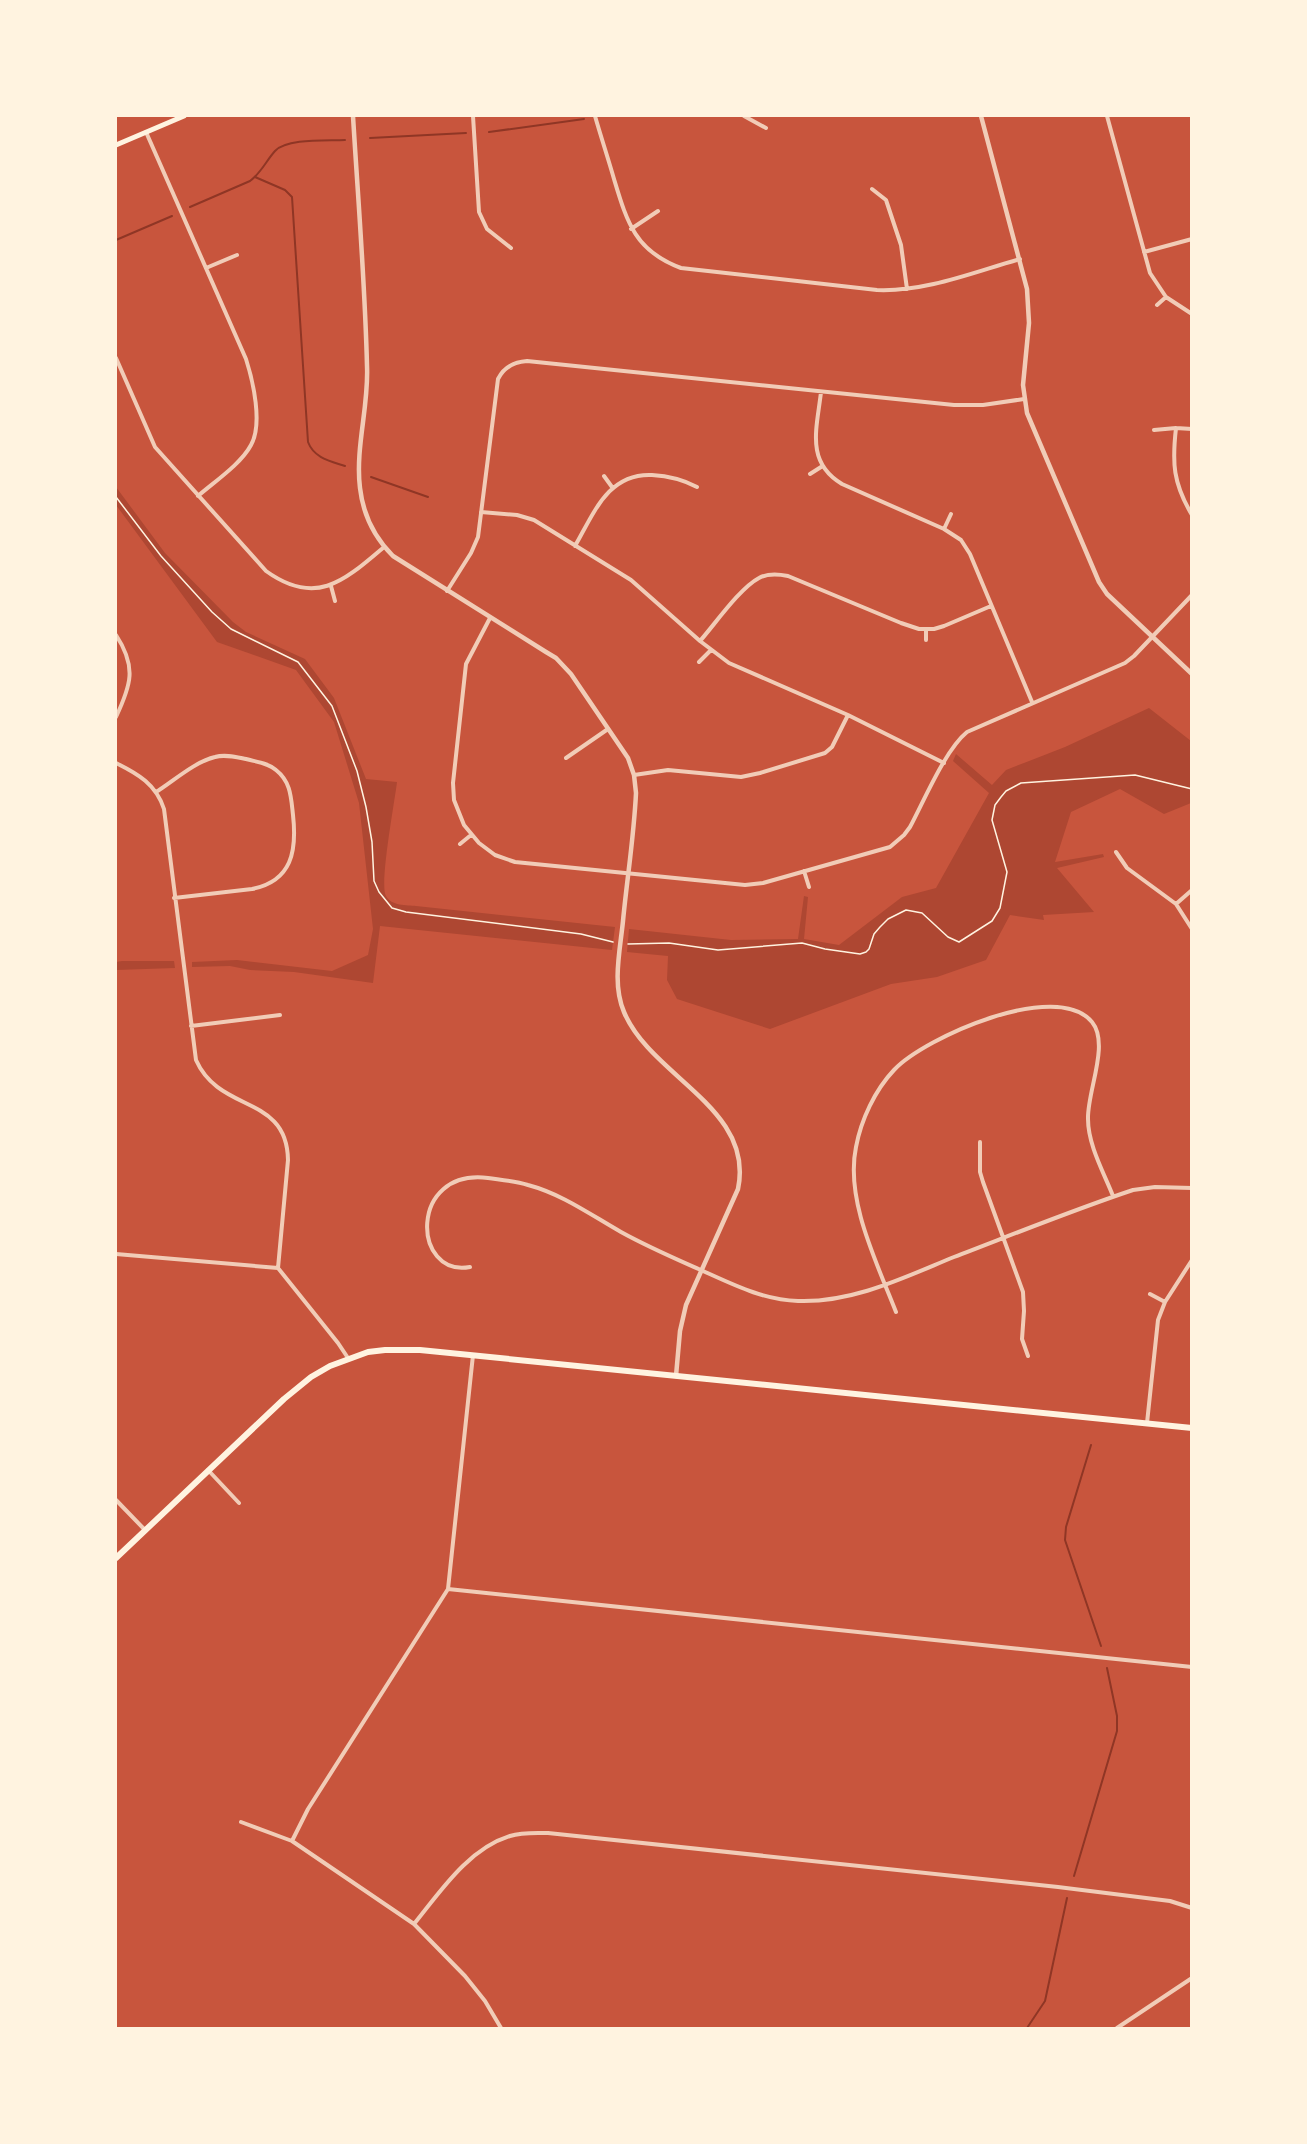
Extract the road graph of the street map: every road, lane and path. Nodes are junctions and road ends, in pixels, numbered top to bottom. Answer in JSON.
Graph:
{"nodes":[{"id":1,"x":181,"y":116,"type":"edge"},
{"id":2,"x":352,"y":116,"type":"edge"},
{"id":3,"x":473,"y":116,"type":"edge"},
{"id":4,"x":595,"y":116,"type":"edge"},
{"id":5,"x":744,"y":116,"type":"edge"},
{"id":6,"x":981,"y":116,"type":"edge"},
{"id":7,"x":1107,"y":116,"type":"edge"},
{"id":8,"x":766,"y":128,"type":"dead end"},
{"id":9,"x":146,"y":132,"type":"junction"},
{"id":10,"x":116,"y":145,"type":"edge"},
{"id":11,"x":872,"y":189,"type":"dead end"},
{"id":12,"x":658,"y":211,"type":"dead end"},
{"id":13,"x":631,"y":229,"type":"junction"},
{"id":14,"x":1191,"y":239,"type":"edge"},
{"id":15,"x":511,"y":248,"type":"dead end"},
{"id":16,"x":1144,"y":252,"type":"junction"},
{"id":17,"x":237,"y":255,"type":"dead end"},
{"id":18,"x":1020,"y":259,"type":"junction"},
{"id":19,"x":206,"y":268,"type":"junction"},
{"id":20,"x":907,"y":289,"type":"junction"},
{"id":21,"x":1166,"y":297,"type":"junction"},
{"id":22,"x":1157,"y":305,"type":"dead end"},
{"id":23,"x":1191,"y":315,"type":"edge"},
{"id":24,"x":116,"y":358,"type":"edge"},
{"id":25,"x":821,"y":392,"type":"junction"},
{"id":26,"x":1024,"y":399,"type":"junction"},
{"id":27,"x":1176,"y":428,"type":"junction"},
{"id":28,"x":1191,"y":429,"type":"edge"},
{"id":29,"x":1154,"y":430,"type":"dead end"},
{"id":30,"x":821,"y":467,"type":"junction"},
{"id":31,"x":810,"y":474,"type":"dead end"},
{"id":32,"x":604,"y":476,"type":"dead end"},
{"id":33,"x":612,"y":487,"type":"junction"},
{"id":34,"x":697,"y":487,"type":"dead end"},
{"id":35,"x":198,"y":496,"type":"junction"},
{"id":36,"x":116,"y":497,"type":"edge"},
{"id":37,"x":481,"y":512,"type":"junction"},
{"id":38,"x":951,"y":514,"type":"dead end"},
{"id":39,"x":1191,"y":514,"type":"edge"},
{"id":40,"x":944,"y":529,"type":"junction"},
{"id":41,"x":574,"y":546,"type":"junction"},
{"id":42,"x":384,"y":547,"type":"junction"},
{"id":43,"x":331,"y":586,"type":"junction"},
{"id":44,"x":447,"y":591,"type":"junction"},
{"id":45,"x":1191,"y":595,"type":"edge"},
{"id":46,"x":335,"y":600,"type":"dead end"},
{"id":47,"x":992,"y":606,"type":"junction"},
{"id":48,"x":490,"y":618,"type":"junction"},
{"id":49,"x":926,"y":630,"type":"junction"},
{"id":50,"x":116,"y":635,"type":"edge"},
{"id":51,"x":1152,"y":637,"type":"junction"},
{"id":52,"x":926,"y":640,"type":"dead end"},
{"id":53,"x":700,"y":641,"type":"junction"},
{"id":54,"x":711,"y":650,"type":"junction"},
{"id":55,"x":699,"y":662,"type":"dead end"},
{"id":56,"x":1191,"y":674,"type":"edge"},
{"id":57,"x":1032,"y":702,"type":"junction"},
{"id":58,"x":848,"y":715,"type":"junction"},
{"id":59,"x":116,"y":717,"type":"edge"},
{"id":60,"x":608,"y":729,"type":"junction"},
{"id":61,"x":566,"y":758,"type":"dead end"},
{"id":62,"x":116,"y":763,"type":"edge"},
{"id":63,"x":944,"y":763,"type":"junction"},
{"id":64,"x":634,"y":775,"type":"junction"},
{"id":65,"x":1191,"y":789,"type":"edge"},
{"id":66,"x":156,"y":792,"type":"junction"},
{"id":67,"x":471,"y":835,"type":"junction"},
{"id":68,"x":460,"y":844,"type":"dead end"},
{"id":69,"x":1116,"y":852,"type":"dead end"},
{"id":70,"x":804,"y":871,"type":"junction"},
{"id":71,"x":628,"y":874,"type":"junction"},
{"id":72,"x":809,"y":887,"type":"dead end"},
{"id":73,"x":1191,"y":890,"type":"edge"},
{"id":74,"x":174,"y":898,"type":"junction"},
{"id":75,"x":1176,"y":904,"type":"junction"},
{"id":76,"x":1191,"y":929,"type":"edge"},
{"id":77,"x":613,"y":942,"type":"dead end"},
{"id":78,"x":628,"y":944,"type":"dead end"},
{"id":79,"x":280,"y":1015,"type":"dead end"},
{"id":80,"x":190,"y":1026,"type":"junction"},
{"id":81,"x":980,"y":1142,"type":"dead end"},
{"id":82,"x":1191,"y":1188,"type":"edge"},
{"id":83,"x":1113,"y":1196,"type":"junction"},
{"id":84,"x":1003,"y":1238,"type":"junction"},
{"id":85,"x":116,"y":1254,"type":"edge"},
{"id":86,"x":1191,"y":1260,"type":"edge"},
{"id":87,"x":470,"y":1267,"type":"dead end"},
{"id":88,"x":278,"y":1268,"type":"junction"},
{"id":89,"x":700,"y":1270,"type":"junction"},
{"id":90,"x":885,"y":1285,"type":"junction"},
{"id":91,"x":1150,"y":1294,"type":"dead end"},
{"id":92,"x":1165,"y":1302,"type":"junction"},
{"id":93,"x":896,"y":1312,"type":"dead end"},
{"id":94,"x":473,"y":1355,"type":"junction"},
{"id":95,"x":1028,"y":1356,"type":"dead end"},
{"id":96,"x":348,"y":1358,"type":"junction"},
{"id":97,"x":676,"y":1376,"type":"junction"},
{"id":98,"x":1147,"y":1424,"type":"junction"},
{"id":99,"x":1191,"y":1428,"type":"edge"},
{"id":100,"x":208,"y":1470,"type":"junction"},
{"id":101,"x":116,"y":1500,"type":"edge"},
{"id":102,"x":239,"y":1503,"type":"dead end"},
{"id":103,"x":145,"y":1530,"type":"junction"},
{"id":104,"x":116,"y":1558,"type":"edge"},
{"id":105,"x":448,"y":1589,"type":"junction"},
{"id":106,"x":1191,"y":1667,"type":"edge"},
{"id":107,"x":241,"y":1822,"type":"dead end"},
{"id":108,"x":292,"y":1841,"type":"junction"},
{"id":109,"x":1191,"y":1908,"type":"edge"},
{"id":110,"x":414,"y":1924,"type":"junction"},
{"id":111,"x":1191,"y":1978,"type":"edge"},
{"id":112,"x":501,"y":2028,"type":"edge"},
{"id":113,"x":1117,"y":2028,"type":"edge"}],
"edges":[{"from":1,"to":9,"type":"main road"},
{"from":2,"to":42,"type":"street"},
{"from":3,"to":15,"type":"street"},
{"from":4,"to":13,"type":"street"},
{"from":5,"to":8,"type":"street"},
{"from":6,"to":18,"type":"street"},
{"from":7,"to":16,"type":"street"},
{"from":9,"to":10,"type":"main road"},
{"from":9,"to":19,"type":"street"},
{"from":11,"to":20,"type":"street"},
{"from":12,"to":13,"type":"street"},
{"from":13,"to":20,"type":"street"},
{"from":14,"to":16,"type":"street"},
{"from":16,"to":21,"type":"street"},
{"from":17,"to":19,"type":"street"},
{"from":18,"to":20,"type":"street"},
{"from":18,"to":26,"type":"street"},
{"from":19,"to":35,"type":"street"},
{"from":21,"to":22,"type":"street"},
{"from":21,"to":23,"type":"street"},
{"from":24,"to":35,"type":"street"},
{"from":25,"to":26,"type":"street"},
{"from":25,"to":30,"type":"street"},
{"from":25,"to":37,"type":"street"},
{"from":26,"to":51,"type":"street"},
{"from":27,"to":28,"type":"street"},
{"from":27,"to":29,"type":"street"},
{"from":27,"to":39,"type":"street"},
{"from":30,"to":31,"type":"street"},
{"from":30,"to":40,"type":"street"},
{"from":32,"to":33,"type":"street"},
{"from":33,"to":34,"type":"street"},
{"from":33,"to":41,"type":"street"},
{"from":35,"to":43,"type":"street"},
{"from":36,"to":77,"type":"path"},
{"from":37,"to":41,"type":"street"},
{"from":37,"to":44,"type":"street"},
{"from":38,"to":40,"type":"street"},
{"from":40,"to":47,"type":"street"},
{"from":41,"to":53,"type":"street"},
{"from":42,"to":43,"type":"street"},
{"from":42,"to":44,"type":"street"},
{"from":43,"to":46,"type":"street"},
{"from":44,"to":48,"type":"street"},
{"from":45,"to":51,"type":"street"},
{"from":47,"to":49,"type":"street"},
{"from":47,"to":57,"type":"street"},
{"from":48,"to":60,"type":"street"},
{"from":48,"to":67,"type":"street"},
{"from":49,"to":52,"type":"street"},
{"from":49,"to":53,"type":"street"},
{"from":50,"to":59,"type":"street"},
{"from":51,"to":56,"type":"street"},
{"from":51,"to":57,"type":"street"},
{"from":53,"to":54,"type":"street"},
{"from":54,"to":55,"type":"street"},
{"from":54,"to":58,"type":"street"},
{"from":57,"to":63,"type":"street"},
{"from":58,"to":63,"type":"street"},
{"from":58,"to":64,"type":"street"},
{"from":60,"to":61,"type":"street"},
{"from":60,"to":64,"type":"street"},
{"from":62,"to":66,"type":"street"},
{"from":63,"to":70,"type":"street"},
{"from":64,"to":71,"type":"street"},
{"from":65,"to":78,"type":"path"},
{"from":66,"to":74,"type":"street"},
{"from":66,"to":74,"type":"street"},
{"from":67,"to":68,"type":"street"},
{"from":67,"to":71,"type":"street"},
{"from":69,"to":75,"type":"street"},
{"from":70,"to":71,"type":"street"},
{"from":70,"to":72,"type":"street"},
{"from":71,"to":89,"type":"street"},
{"from":73,"to":75,"type":"street"},
{"from":74,"to":80,"type":"street"},
{"from":75,"to":76,"type":"street"},
{"from":79,"to":80,"type":"street"},
{"from":80,"to":88,"type":"street"},
{"from":81,"to":84,"type":"street"},
{"from":82,"to":83,"type":"street"},
{"from":83,"to":84,"type":"street"},
{"from":83,"to":90,"type":"street"},
{"from":84,"to":90,"type":"street"},
{"from":84,"to":95,"type":"street"},
{"from":85,"to":88,"type":"street"},
{"from":86,"to":92,"type":"street"},
{"from":87,"to":89,"type":"street"},
{"from":88,"to":96,"type":"street"},
{"from":89,"to":90,"type":"street"},
{"from":89,"to":97,"type":"street"},
{"from":90,"to":93,"type":"street"},
{"from":91,"to":92,"type":"street"},
{"from":92,"to":98,"type":"street"},
{"from":94,"to":96,"type":"main road"},
{"from":94,"to":97,"type":"main road"},
{"from":94,"to":105,"type":"street"},
{"from":96,"to":100,"type":"main road"},
{"from":97,"to":98,"type":"main road"},
{"from":98,"to":99,"type":"main road"},
{"from":100,"to":102,"type":"street"},
{"from":100,"to":103,"type":"main road"},
{"from":101,"to":103,"type":"street"},
{"from":103,"to":104,"type":"main road"},
{"from":105,"to":106,"type":"street"},
{"from":105,"to":108,"type":"street"},
{"from":107,"to":108,"type":"street"},
{"from":108,"to":110,"type":"street"},
{"from":109,"to":110,"type":"street"},
{"from":110,"to":112,"type":"street"},
{"from":111,"to":113,"type":"street"}]}
